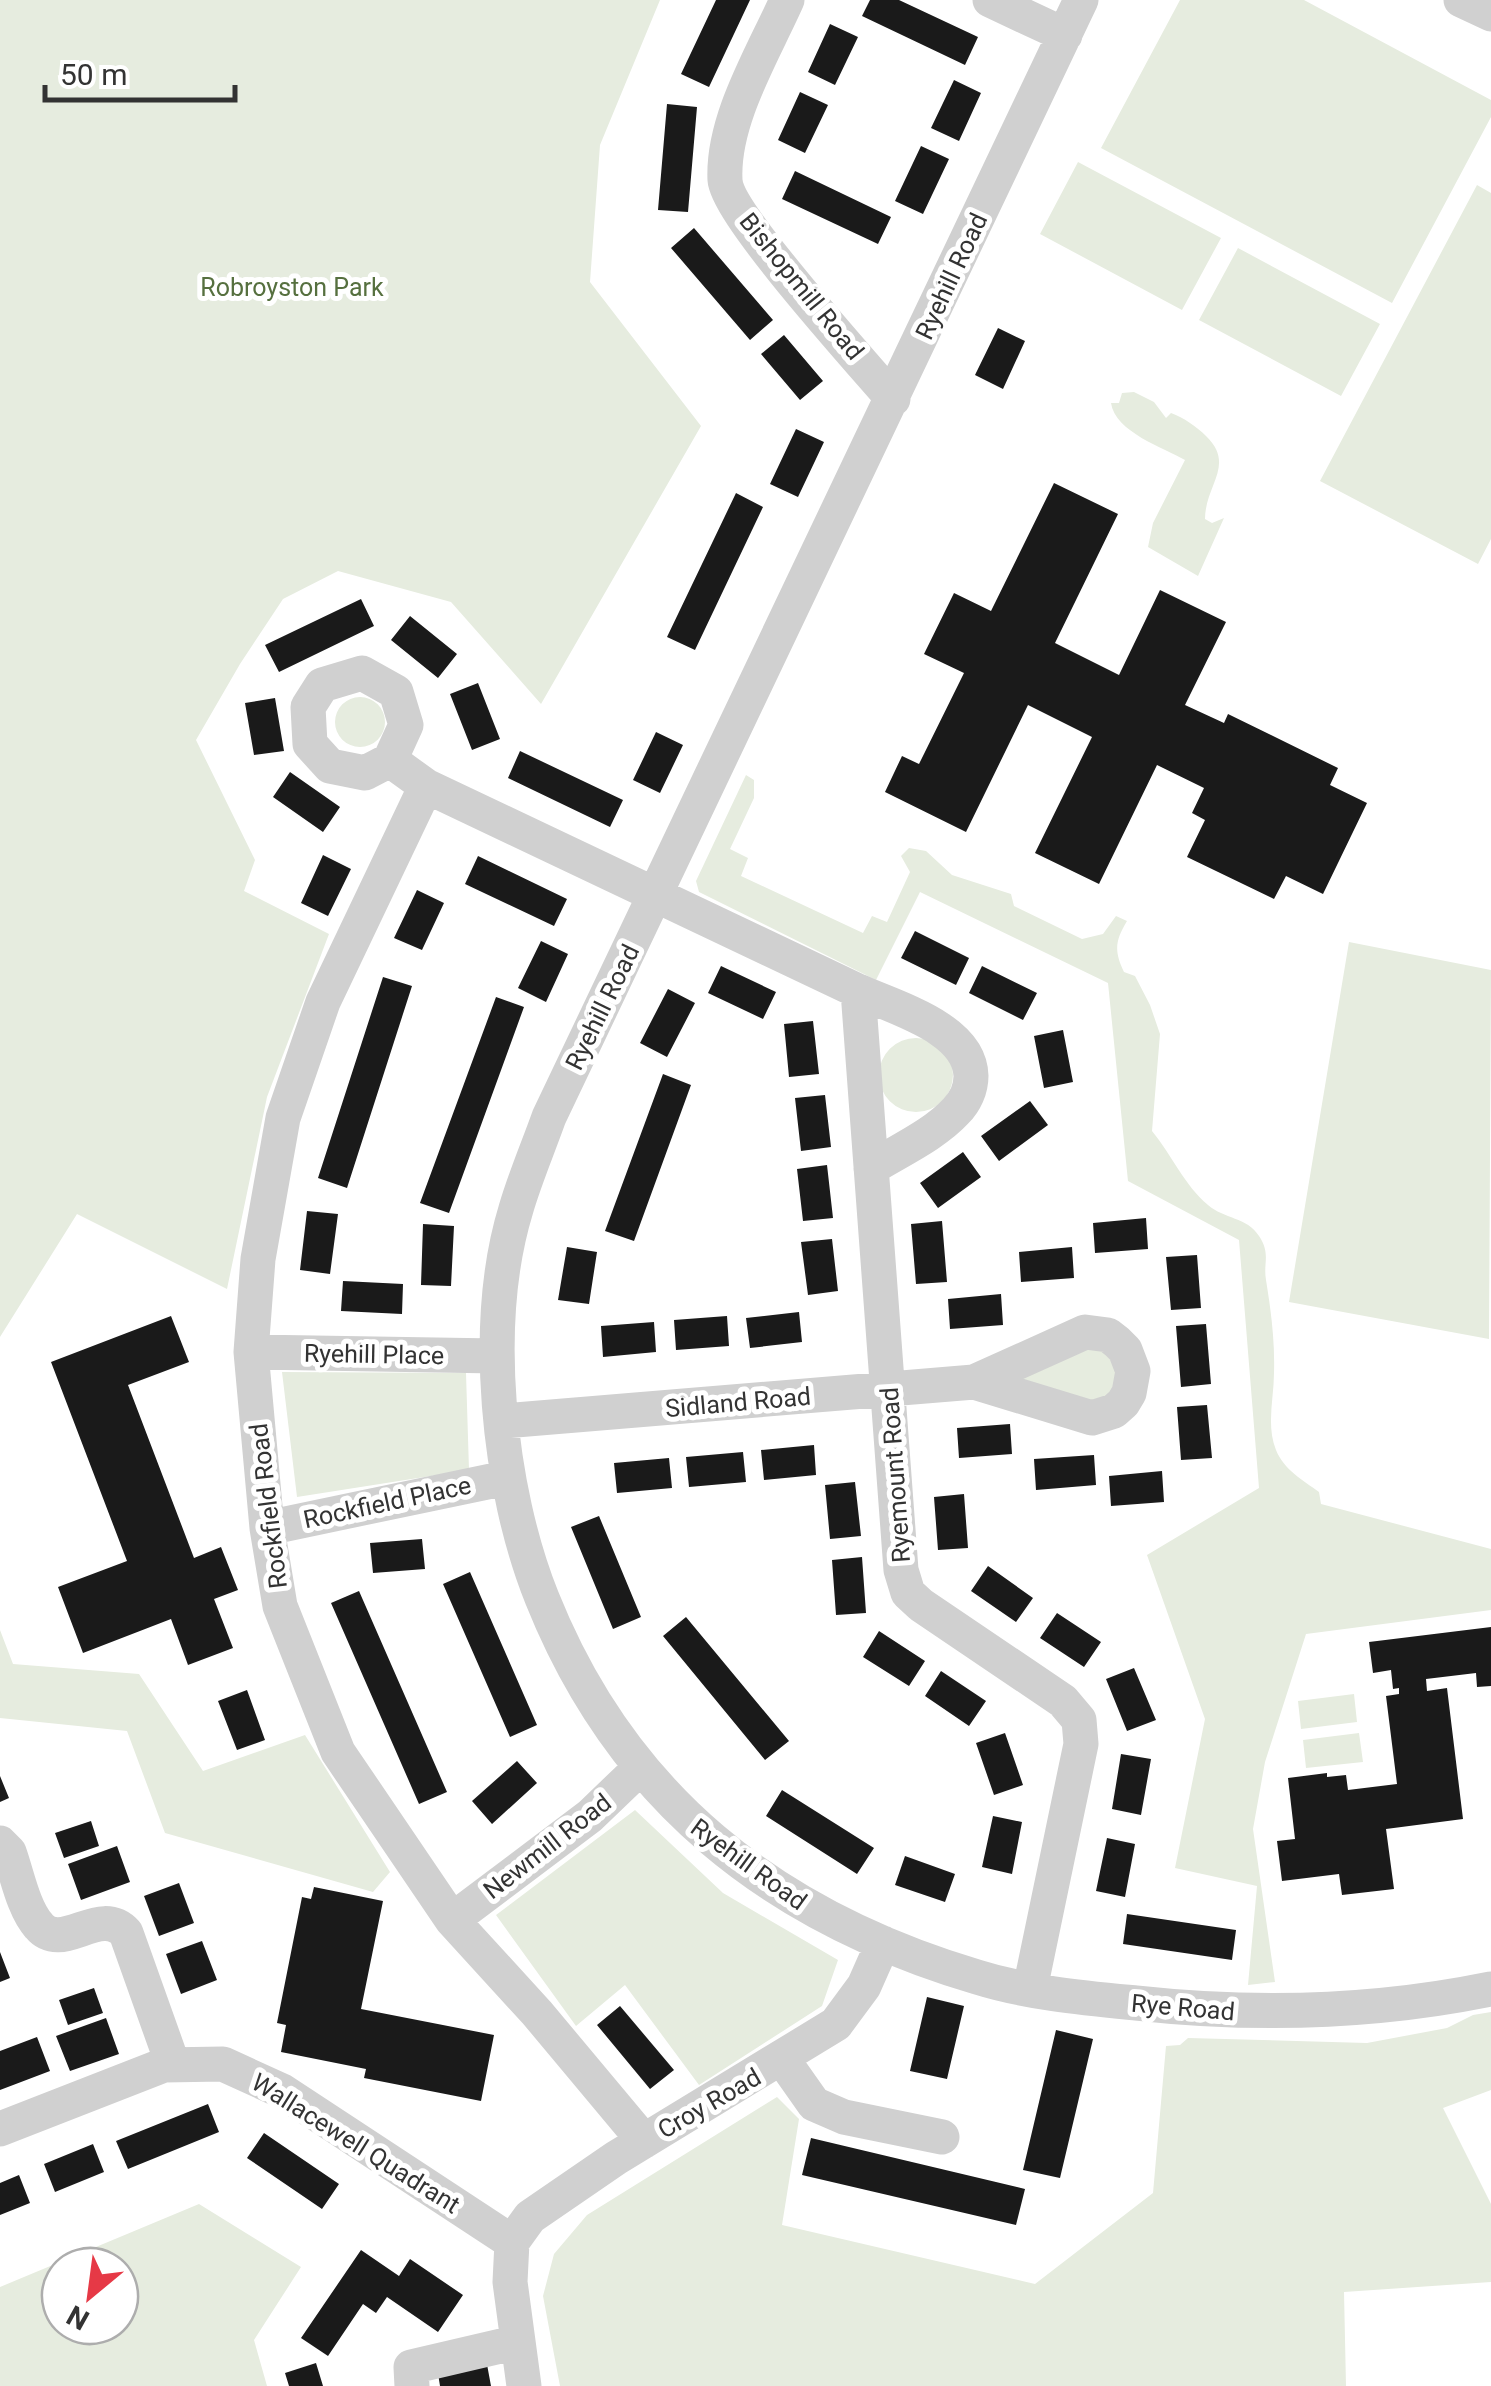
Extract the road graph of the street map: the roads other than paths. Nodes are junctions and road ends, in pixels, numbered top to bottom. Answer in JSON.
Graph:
{"nodes":[{"id":1,"x":787,"y":0,"type":"edge"},
{"id":2,"x":990,"y":0,"type":"edge"},
{"id":3,"x":1081,"y":0,"type":"edge"},
{"id":4,"x":1460,"y":0,"type":"edge"},
{"id":5,"x":1491,"y":14,"type":"edge"},
{"id":6,"x":1065,"y":36,"type":"junction"},
{"id":7,"x":893,"y":399,"type":"junction"},
{"id":8,"x":390,"y":760,"type":"dead end"},
{"id":9,"x":426,"y":786,"type":"junction"},
{"id":10,"x":656,"y":895,"type":"junction"},
{"id":11,"x":858,"y":991,"type":"junction"},
{"id":12,"x":872,"y":1168,"type":"junction"},
{"id":13,"x":251,"y":1352,"type":"junction"},
{"id":14,"x":497,"y":1356,"type":"junction"},
{"id":15,"x":974,"y":1382,"type":"dead end"},
{"id":16,"x":890,"y":1390,"type":"junction"},
{"id":17,"x":503,"y":1421,"type":"junction"},
{"id":18,"x":506,"y":1478,"type":"junction"},
{"id":19,"x":268,"y":1528,"type":"junction"},
{"id":20,"x":640,"y":1768,"type":"junction"},
{"id":21,"x":0,"y":1843,"type":"edge"},
{"id":22,"x":452,"y":1920,"type":"junction"},
{"id":23,"x":882,"y":1943,"type":"junction"},
{"id":24,"x":1030,"y":1989,"type":"junction"},
{"id":25,"x":1491,"y":1989,"type":"edge"},
{"id":26,"x":782,"y":2060,"type":"junction"},
{"id":27,"x":173,"y":2065,"type":"junction"},
{"id":28,"x":0,"y":2129,"type":"edge"},
{"id":29,"x":942,"y":2137,"type":"dead end"},
{"id":30,"x":644,"y":2141,"type":"junction"},
{"id":31,"x":512,"y":2242,"type":"junction"},
{"id":32,"x":518,"y":2342,"type":"junction"},
{"id":33,"x":404,"y":2369,"type":"edge"},
{"id":34,"x":524,"y":2386,"type":"edge"}],
"edges":[{"from":1,"to":7,"type":"street","name":"Bishopmill Road"},
{"from":2,"to":6,"type":"street"},
{"from":3,"to":6,"type":"street","name":"Ryehill Road"},
{"from":4,"to":5,"type":"street"},
{"from":6,"to":7,"type":"street","name":"Ryehill Road"},
{"from":7,"to":10,"type":"street","name":"Ryehill Road"},
{"from":8,"to":9,"type":"street"},
{"from":9,"to":10,"type":"street"},
{"from":9,"to":13,"type":"street","name":"Rockfield Road"},
{"from":10,"to":11,"type":"street"},
{"from":10,"to":14,"type":"street","name":"Ryehill Road"},
{"from":11,"to":12,"type":"street","name":"Ryemount Road"},
{"from":11,"to":12,"type":"street"},
{"from":12,"to":16,"type":"street","name":"Ryemount Road"},
{"from":13,"to":14,"type":"street","name":"Ryehill Place"},
{"from":13,"to":19,"type":"street","name":"Rockfield Road"},
{"from":14,"to":17,"type":"street","name":"Ryehill Road"},
{"from":15,"to":16,"type":"street","name":"Sidland Road"},
{"from":16,"to":17,"type":"street","name":"Sidland Road"},
{"from":16,"to":24,"type":"street","name":"Ryemount Road"},
{"from":17,"to":18,"type":"street","name":"Ryehill Road"},
{"from":18,"to":19,"type":"street","name":"Rockfield Place"},
{"from":18,"to":20,"type":"street","name":"Ryehill Road"},
{"from":19,"to":22,"type":"street","name":"Rockfield Road"},
{"from":20,"to":22,"type":"street","name":"Newmill Road"},
{"from":20,"to":23,"type":"street","name":"Ryehill Road"},
{"from":21,"to":27,"type":"street"},
{"from":22,"to":30,"type":"street","name":"Rockfield Road"},
{"from":23,"to":24,"type":"street","name":"Rye Road"},
{"from":23,"to":26,"type":"street","name":"Croy Road"},
{"from":24,"to":25,"type":"street","name":"Rye Road"},
{"from":26,"to":29,"type":"street"},
{"from":26,"to":30,"type":"street","name":"Croy Road"},
{"from":27,"to":28,"type":"street","name":"Wallacewell Quadrant"},
{"from":27,"to":31,"type":"street","name":"Wallacewell Quadrant"},
{"from":30,"to":31,"type":"street","name":"Croy Road"},
{"from":31,"to":32,"type":"street"},
{"from":32,"to":33,"type":"street"},
{"from":32,"to":34,"type":"street"}]}
